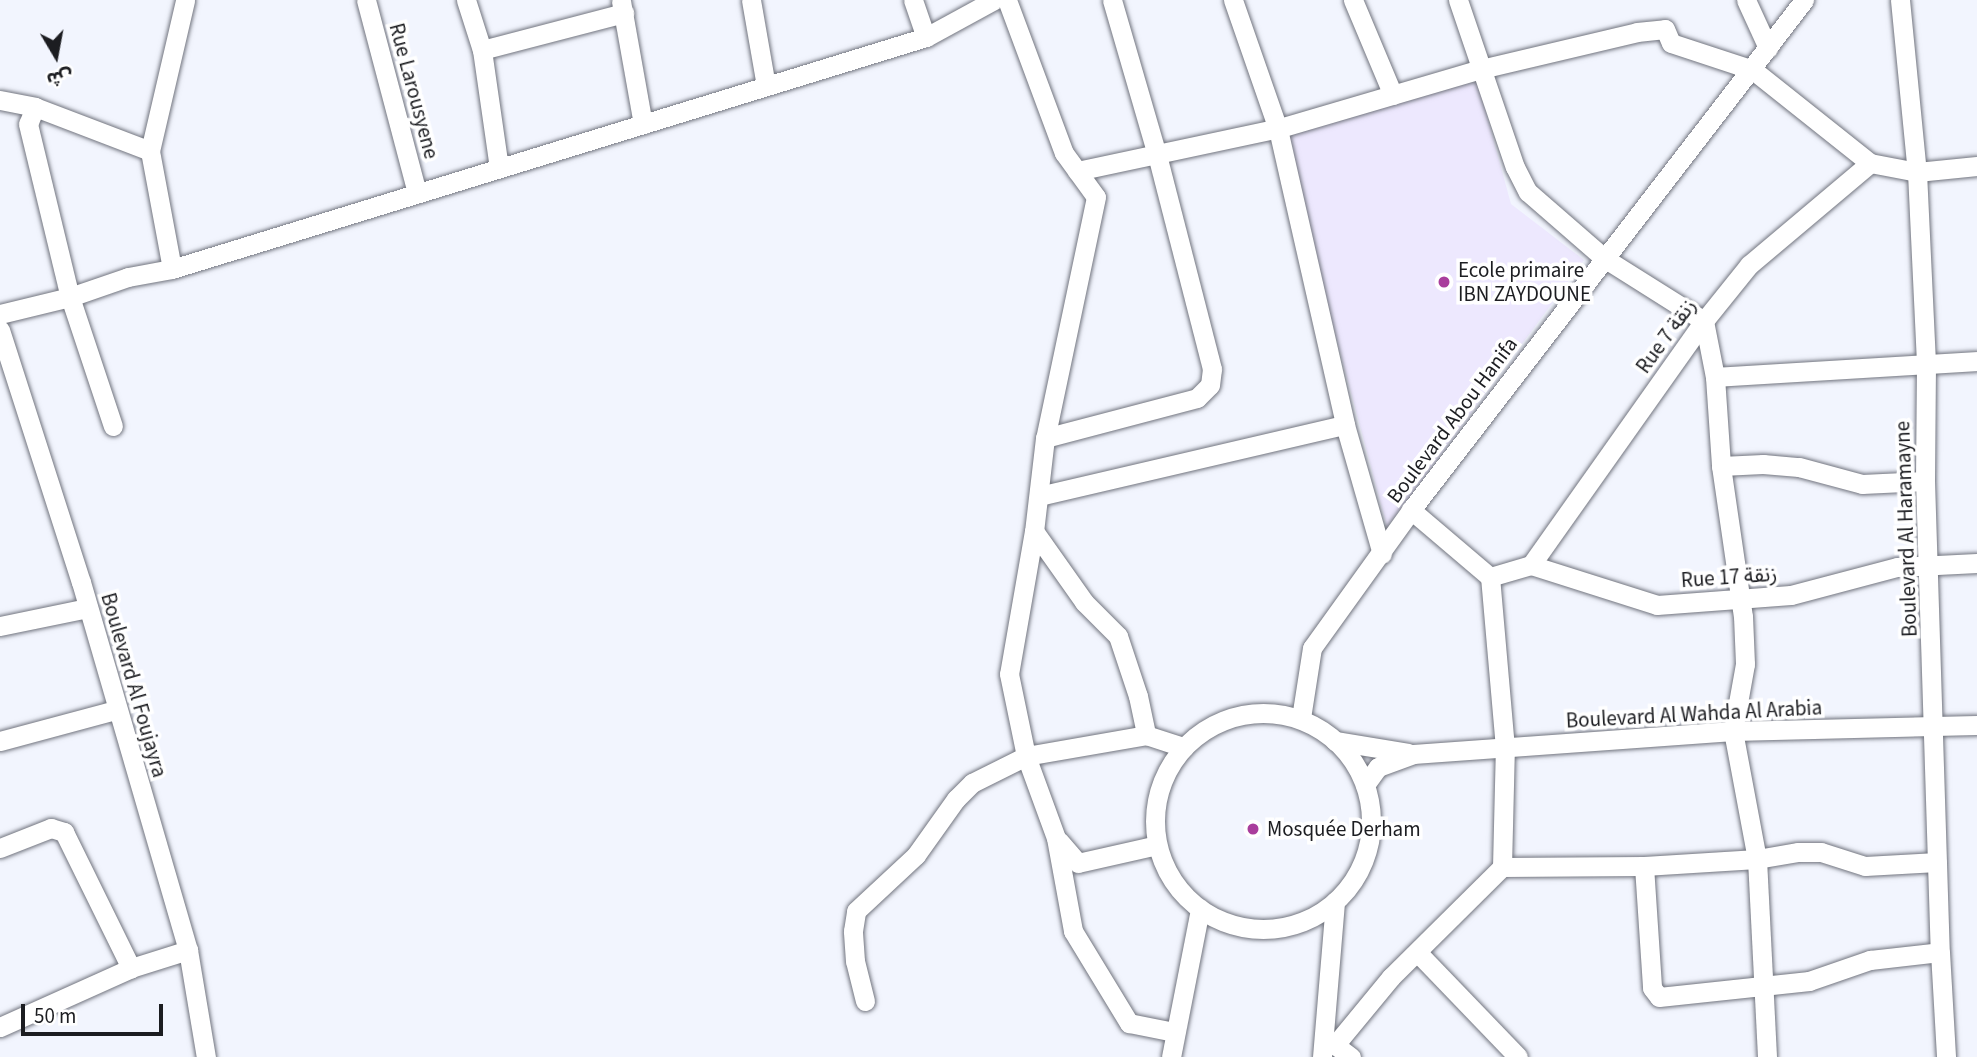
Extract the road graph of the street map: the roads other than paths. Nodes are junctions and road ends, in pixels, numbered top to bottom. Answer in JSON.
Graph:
{"nodes":[{"id":1,"x":185,"y":0,"type":"edge"},
{"id":2,"x":366,"y":0,"type":"edge"},
{"id":3,"x":466,"y":0,"type":"edge"},
{"id":4,"x":751,"y":0,"type":"edge"},
{"id":5,"x":913,"y":0,"type":"edge"},
{"id":6,"x":994,"y":0,"type":"edge"},
{"id":7,"x":1007,"y":0,"type":"edge"},
{"id":8,"x":1112,"y":0,"type":"edge"},
{"id":9,"x":1233,"y":0,"type":"edge"},
{"id":10,"x":1353,"y":0,"type":"edge"},
{"id":11,"x":1458,"y":0,"type":"edge"},
{"id":12,"x":1746,"y":0,"type":"edge"},
{"id":13,"x":1804,"y":0,"type":"edge"},
{"id":14,"x":1900,"y":0,"type":"edge"},
{"id":15,"x":622,"y":6,"type":"edge"},
{"id":16,"x":926,"y":37,"type":"junction"},
{"id":17,"x":1768,"y":48,"type":"junction"},
{"id":18,"x":482,"y":50,"type":"junction"},
{"id":19,"x":1481,"y":69,"type":"junction"},
{"id":20,"x":1753,"y":70,"type":"junction"},
{"id":21,"x":766,"y":86,"type":"junction"},
{"id":22,"x":1393,"y":95,"type":"junction"},
{"id":23,"x":0,"y":100,"type":"edge"},
{"id":24,"x":35,"y":107,"type":"junction"},
{"id":25,"x":643,"y":124,"type":"junction"},
{"id":26,"x":1278,"y":128,"type":"junction"},
{"id":27,"x":150,"y":151,"type":"junction"},
{"id":28,"x":1157,"y":155,"type":"junction"},
{"id":29,"x":1870,"y":163,"type":"junction"},
{"id":30,"x":1977,"y":166,"type":"edge"},
{"id":31,"x":499,"y":168,"type":"junction"},
{"id":32,"x":1077,"y":171,"type":"junction"},
{"id":33,"x":1917,"y":172,"type":"junction"},
{"id":34,"x":417,"y":193,"type":"junction"},
{"id":35,"x":1604,"y":258,"type":"junction"},
{"id":36,"x":172,"y":269,"type":"junction"},
{"id":37,"x":70,"y":297,"type":"junction"},
{"id":38,"x":0,"y":313,"type":"edge"},
{"id":39,"x":1704,"y":321,"type":"junction"},
{"id":40,"x":0,"y":330,"type":"edge"},
{"id":41,"x":1977,"y":361,"type":"edge"},
{"id":42,"x":1927,"y":365,"type":"junction"},
{"id":43,"x":1715,"y":377,"type":"junction"},
{"id":44,"x":8,"y":384,"type":"edge"},
{"id":45,"x":1345,"y":425,"type":"junction"},
{"id":46,"x":113,"y":426,"type":"dead end"},
{"id":47,"x":1045,"y":438,"type":"junction"},
{"id":48,"x":1721,"y":466,"type":"junction"},
{"id":49,"x":1925,"y":481,"type":"junction"},
{"id":50,"x":1039,"y":496,"type":"junction"},
{"id":51,"x":1411,"y":510,"type":"junction"},
{"id":52,"x":1034,"y":531,"type":"junction"},
{"id":53,"x":1382,"y":554,"type":"junction"},
{"id":54,"x":1977,"y":563,"type":"edge"},
{"id":55,"x":1531,"y":565,"type":"junction"},
{"id":56,"x":1929,"y":566,"type":"junction"},
{"id":57,"x":1490,"y":577,"type":"junction"},
{"id":58,"x":1741,"y":601,"type":"junction"},
{"id":59,"x":88,"y":608,"type":"junction"},
{"id":60,"x":0,"y":626,"type":"edge"},
{"id":61,"x":116,"y":710,"type":"junction"},
{"id":62,"x":1301,"y":718,"type":"junction"},
{"id":63,"x":1977,"y":725,"type":"edge"},
{"id":64,"x":1935,"y":727,"type":"junction"},
{"id":65,"x":1733,"y":731,"type":"junction"},
{"id":66,"x":1146,"y":734,"type":"junction"},
{"id":67,"x":0,"y":741,"type":"edge"},
{"id":68,"x":1335,"y":741,"type":"junction"},
{"id":69,"x":1184,"y":747,"type":"junction"},
{"id":70,"x":1505,"y":748,"type":"junction"},
{"id":71,"x":1413,"y":754,"type":"junction"},
{"id":72,"x":1026,"y":756,"type":"junction"},
{"id":73,"x":1365,"y":785,"type":"junction"},
{"id":74,"x":1056,"y":838,"type":"junction"},
{"id":75,"x":1157,"y":845,"type":"junction"},
{"id":76,"x":0,"y":848,"type":"edge"},
{"id":77,"x":1757,"y":859,"type":"junction"},
{"id":78,"x":1937,"y":862,"type":"junction"},
{"id":79,"x":1644,"y":866,"type":"junction"},
{"id":80,"x":1502,"y":867,"type":"junction"},
{"id":81,"x":1335,"y":902,"type":"junction"},
{"id":82,"x":1200,"y":909,"type":"junction"},
{"id":83,"x":188,"y":950,"type":"junction"},
{"id":84,"x":1940,"y":952,"type":"junction"},
{"id":85,"x":1418,"y":953,"type":"junction"},
{"id":86,"x":131,"y":968,"type":"junction"},
{"id":87,"x":1764,"y":984,"type":"junction"},
{"id":88,"x":865,"y":1001,"type":"dead end"},
{"id":89,"x":0,"y":1027,"type":"edge"},
{"id":90,"x":1174,"y":1032,"type":"junction"},
{"id":91,"x":1333,"y":1051,"type":"edge"},
{"id":92,"x":206,"y":1057,"type":"edge"},
{"id":93,"x":1171,"y":1057,"type":"edge"},
{"id":94,"x":1517,"y":1057,"type":"edge"},
{"id":95,"x":1768,"y":1057,"type":"edge"},
{"id":96,"x":1946,"y":1057,"type":"edge"}],
"edges":[{"from":1,"to":27,"type":"street"},
{"from":2,"to":34,"type":"street","name":"Rue Larousyene"},
{"from":3,"to":18,"type":"street"},
{"from":4,"to":21,"type":"street"},
{"from":5,"to":16,"type":"street"},
{"from":6,"to":16,"type":"street"},
{"from":7,"to":32,"type":"street"},
{"from":8,"to":28,"type":"street"},
{"from":9,"to":26,"type":"street"},
{"from":10,"to":22,"type":"street"},
{"from":11,"to":19,"type":"street"},
{"from":12,"to":17,"type":"street"},
{"from":13,"to":17,"type":"street","name":"Boulevard Abou Hanifa"},
{"from":14,"to":33,"type":"street","name":"Boulevard Al Haramayne"},
{"from":15,"to":18,"type":"street"},
{"from":15,"to":25,"type":"street"},
{"from":16,"to":21,"type":"street"},
{"from":17,"to":20,"type":"street","name":"Boulevard Abou Hanifa"},
{"from":18,"to":31,"type":"street"},
{"from":19,"to":20,"type":"street"},
{"from":19,"to":22,"type":"street"},
{"from":19,"to":35,"type":"street"},
{"from":20,"to":29,"type":"street"},
{"from":20,"to":35,"type":"street","name":"Boulevard Abou Hanifa"},
{"from":21,"to":25,"type":"street"},
{"from":22,"to":26,"type":"street"},
{"from":23,"to":24,"type":"street"},
{"from":24,"to":27,"type":"street"},
{"from":24,"to":37,"type":"street"},
{"from":25,"to":31,"type":"street"},
{"from":26,"to":28,"type":"street"},
{"from":26,"to":45,"type":"street"},
{"from":27,"to":36,"type":"street"},
{"from":28,"to":32,"type":"street"},
{"from":28,"to":47,"type":"street"},
{"from":29,"to":33,"type":"street"},
{"from":29,"to":39,"type":"street","name":"Rue 7 زنقة"},
{"from":30,"to":33,"type":"street"},
{"from":31,"to":34,"type":"street"},
{"from":32,"to":47,"type":"street"},
{"from":33,"to":42,"type":"street","name":"Boulevard Al Haramayne"},
{"from":34,"to":36,"type":"street"},
{"from":35,"to":39,"type":"street"},
{"from":35,"to":51,"type":"street","name":"Boulevard Abou Hanifa"},
{"from":36,"to":37,"type":"street"},
{"from":37,"to":38,"type":"street"},
{"from":37,"to":46,"type":"street"},
{"from":39,"to":43,"type":"street"},
{"from":39,"to":55,"type":"street","name":"Rue 7 زنقة"},
{"from":40,"to":44,"type":"street","name":"Boulevard Al Foujayra"},
{"from":41,"to":42,"type":"street"},
{"from":42,"to":43,"type":"street"},
{"from":42,"to":49,"type":"street","name":"Boulevard Al Haramayne"},
{"from":43,"to":48,"type":"street"},
{"from":44,"to":59,"type":"street","name":"Boulevard Al Foujayra"},
{"from":45,"to":50,"type":"street"},
{"from":45,"to":53,"type":"street"},
{"from":47,"to":50,"type":"street"},
{"from":48,"to":49,"type":"street"},
{"from":48,"to":58,"type":"street"},
{"from":49,"to":56,"type":"street","name":"Boulevard Al Haramayne"},
{"from":50,"to":52,"type":"street"},
{"from":51,"to":53,"type":"street","name":"Boulevard Abou Hanifa"},
{"from":51,"to":57,"type":"street"},
{"from":52,"to":66,"type":"street"},
{"from":52,"to":72,"type":"street"},
{"from":53,"to":62,"type":"street","name":"Boulevard Abou Hanifa"},
{"from":54,"to":56,"type":"street","name":"Rue 17 زنقة"},
{"from":55,"to":57,"type":"street"},
{"from":55,"to":58,"type":"street","name":"Rue 17 زنقة"},
{"from":56,"to":58,"type":"street","name":"Rue 17 زنقة"},
{"from":56,"to":64,"type":"street","name":"Boulevard Al Haramayne"},
{"from":57,"to":70,"type":"street"},
{"from":58,"to":65,"type":"street"},
{"from":59,"to":60,"type":"street"},
{"from":59,"to":61,"type":"street","name":"Boulevard Al Foujayra"},
{"from":61,"to":67,"type":"street"},
{"from":61,"to":83,"type":"street","name":"Boulevard Al Foujayra"},
{"from":62,"to":68,"type":"street"},
{"from":62,"to":69,"type":"street"},
{"from":63,"to":64,"type":"street","name":"Boulevard Al Wahda Al Arabia"},
{"from":64,"to":65,"type":"street","name":"Boulevard Al Wahda Al Arabia"},
{"from":64,"to":78,"type":"street","name":"Boulevard Al Haramayne"},
{"from":65,"to":70,"type":"street","name":"Boulevard Al Wahda Al Arabia"},
{"from":65,"to":77,"type":"street"},
{"from":66,"to":69,"type":"street"},
{"from":66,"to":72,"type":"street"},
{"from":68,"to":71,"type":"street","name":"Boulevard Al Wahda Al Arabia"},
{"from":68,"to":73,"type":"street"},
{"from":69,"to":75,"type":"street"},
{"from":70,"to":71,"type":"street","name":"Boulevard Al Wahda Al Arabia"},
{"from":70,"to":80,"type":"street"},
{"from":71,"to":73,"type":"street","name":"Boulevard Al Wahda Al Arabia"},
{"from":72,"to":74,"type":"street"},
{"from":72,"to":88,"type":"street"},
{"from":73,"to":81,"type":"street"},
{"from":74,"to":75,"type":"street"},
{"from":74,"to":90,"type":"street"},
{"from":75,"to":82,"type":"street"},
{"from":76,"to":86,"type":"street"},
{"from":77,"to":78,"type":"street"},
{"from":77,"to":79,"type":"street"},
{"from":77,"to":87,"type":"street"},
{"from":78,"to":84,"type":"street","name":"Boulevard Al Haramayne"},
{"from":79,"to":80,"type":"street"},
{"from":79,"to":87,"type":"street"},
{"from":80,"to":85,"type":"street"},
{"from":81,"to":82,"type":"street"},
{"from":81,"to":91,"type":"street"},
{"from":82,"to":90,"type":"street"},
{"from":83,"to":86,"type":"street"},
{"from":83,"to":92,"type":"street","name":"Boulevard Al Foujayra"},
{"from":84,"to":87,"type":"street"},
{"from":84,"to":96,"type":"street","name":"Boulevard Al Haramayne"},
{"from":85,"to":91,"type":"street"},
{"from":85,"to":94,"type":"street"},
{"from":86,"to":89,"type":"street"},
{"from":87,"to":95,"type":"street"},
{"from":90,"to":93,"type":"street"}]}
